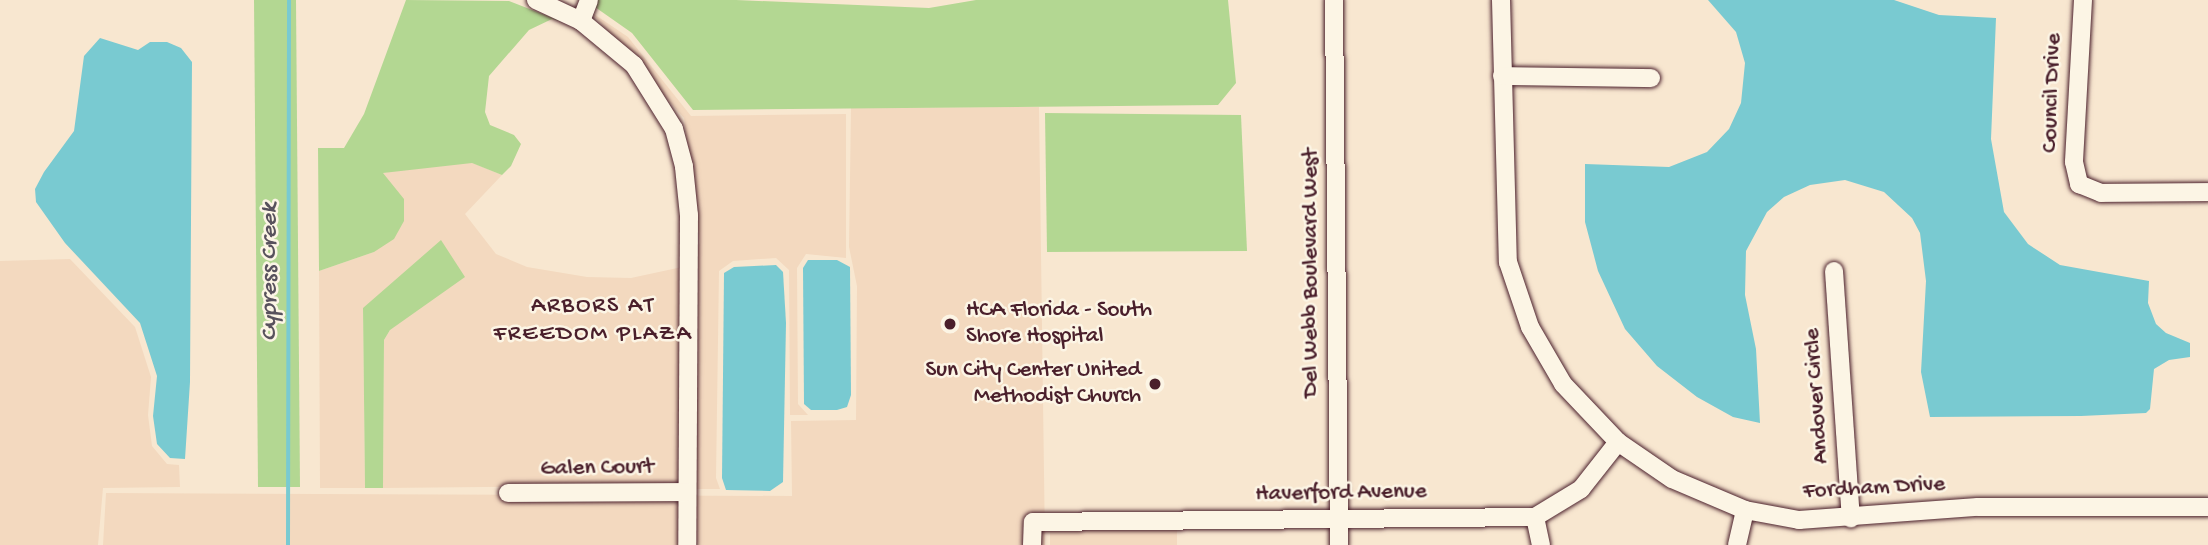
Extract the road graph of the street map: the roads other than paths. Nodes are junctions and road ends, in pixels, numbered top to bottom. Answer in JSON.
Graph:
{"nodes":[{"id":1,"x":536,"y":0,"type":"edge"},
{"id":2,"x":589,"y":0,"type":"edge"},
{"id":3,"x":1335,"y":0,"type":"edge"},
{"id":4,"x":1501,"y":0,"type":"edge"},
{"id":5,"x":2083,"y":0,"type":"edge"},
{"id":6,"x":573,"y":11,"type":"edge"},
{"id":7,"x":1502,"y":76,"type":"junction"},
{"id":8,"x":1651,"y":78,"type":"dead end"},
{"id":9,"x":2208,"y":192,"type":"edge"},
{"id":10,"x":1834,"y":271,"type":"dead end"},
{"id":11,"x":1618,"y":442,"type":"junction"},
{"id":12,"x":686,"y":492,"type":"junction"},
{"id":13,"x":508,"y":493,"type":"dead end"},
{"id":14,"x":2208,"y":507,"type":"edge"},
{"id":15,"x":1745,"y":510,"type":"junction"},
{"id":16,"x":1535,"y":517,"type":"junction"},
{"id":17,"x":1851,"y":518,"type":"junction"},
{"id":18,"x":1338,"y":519,"type":"junction"},
{"id":19,"x":687,"y":545,"type":"edge"},
{"id":20,"x":1032,"y":545,"type":"edge"},
{"id":21,"x":1339,"y":545,"type":"edge"},
{"id":22,"x":1541,"y":545,"type":"edge"},
{"id":23,"x":1737,"y":545,"type":"edge"}],
"edges":[{"from":1,"to":6,"type":"street"},
{"from":2,"to":6,"type":"street"},
{"from":3,"to":18,"type":"street","name":"Del Webb Boulevard West"},
{"from":4,"to":7,"type":"street","name":"Fordham Drive"},
{"from":5,"to":9,"type":"street","name":"Council Drive"},
{"from":6,"to":12,"type":"street"},
{"from":7,"to":8,"type":"street"},
{"from":7,"to":11,"type":"street","name":"Fordham Drive"},
{"from":10,"to":17,"type":"street","name":"Andover Circle"},
{"from":11,"to":15,"type":"street","name":"Fordham Drive"},
{"from":11,"to":16,"type":"street"},
{"from":12,"to":13,"type":"street","name":"Galen Court"},
{"from":12,"to":19,"type":"street"},
{"from":14,"to":17,"type":"street","name":"Fordham Drive"},
{"from":15,"to":17,"type":"street","name":"Fordham Drive"},
{"from":15,"to":23,"type":"street"},
{"from":16,"to":18,"type":"street","name":"Haverford Avenue"},
{"from":16,"to":22,"type":"street"},
{"from":18,"to":20,"type":"street","name":"Haverford Avenue"},
{"from":18,"to":21,"type":"street","name":"Del Webb Boulevard West"}]}
